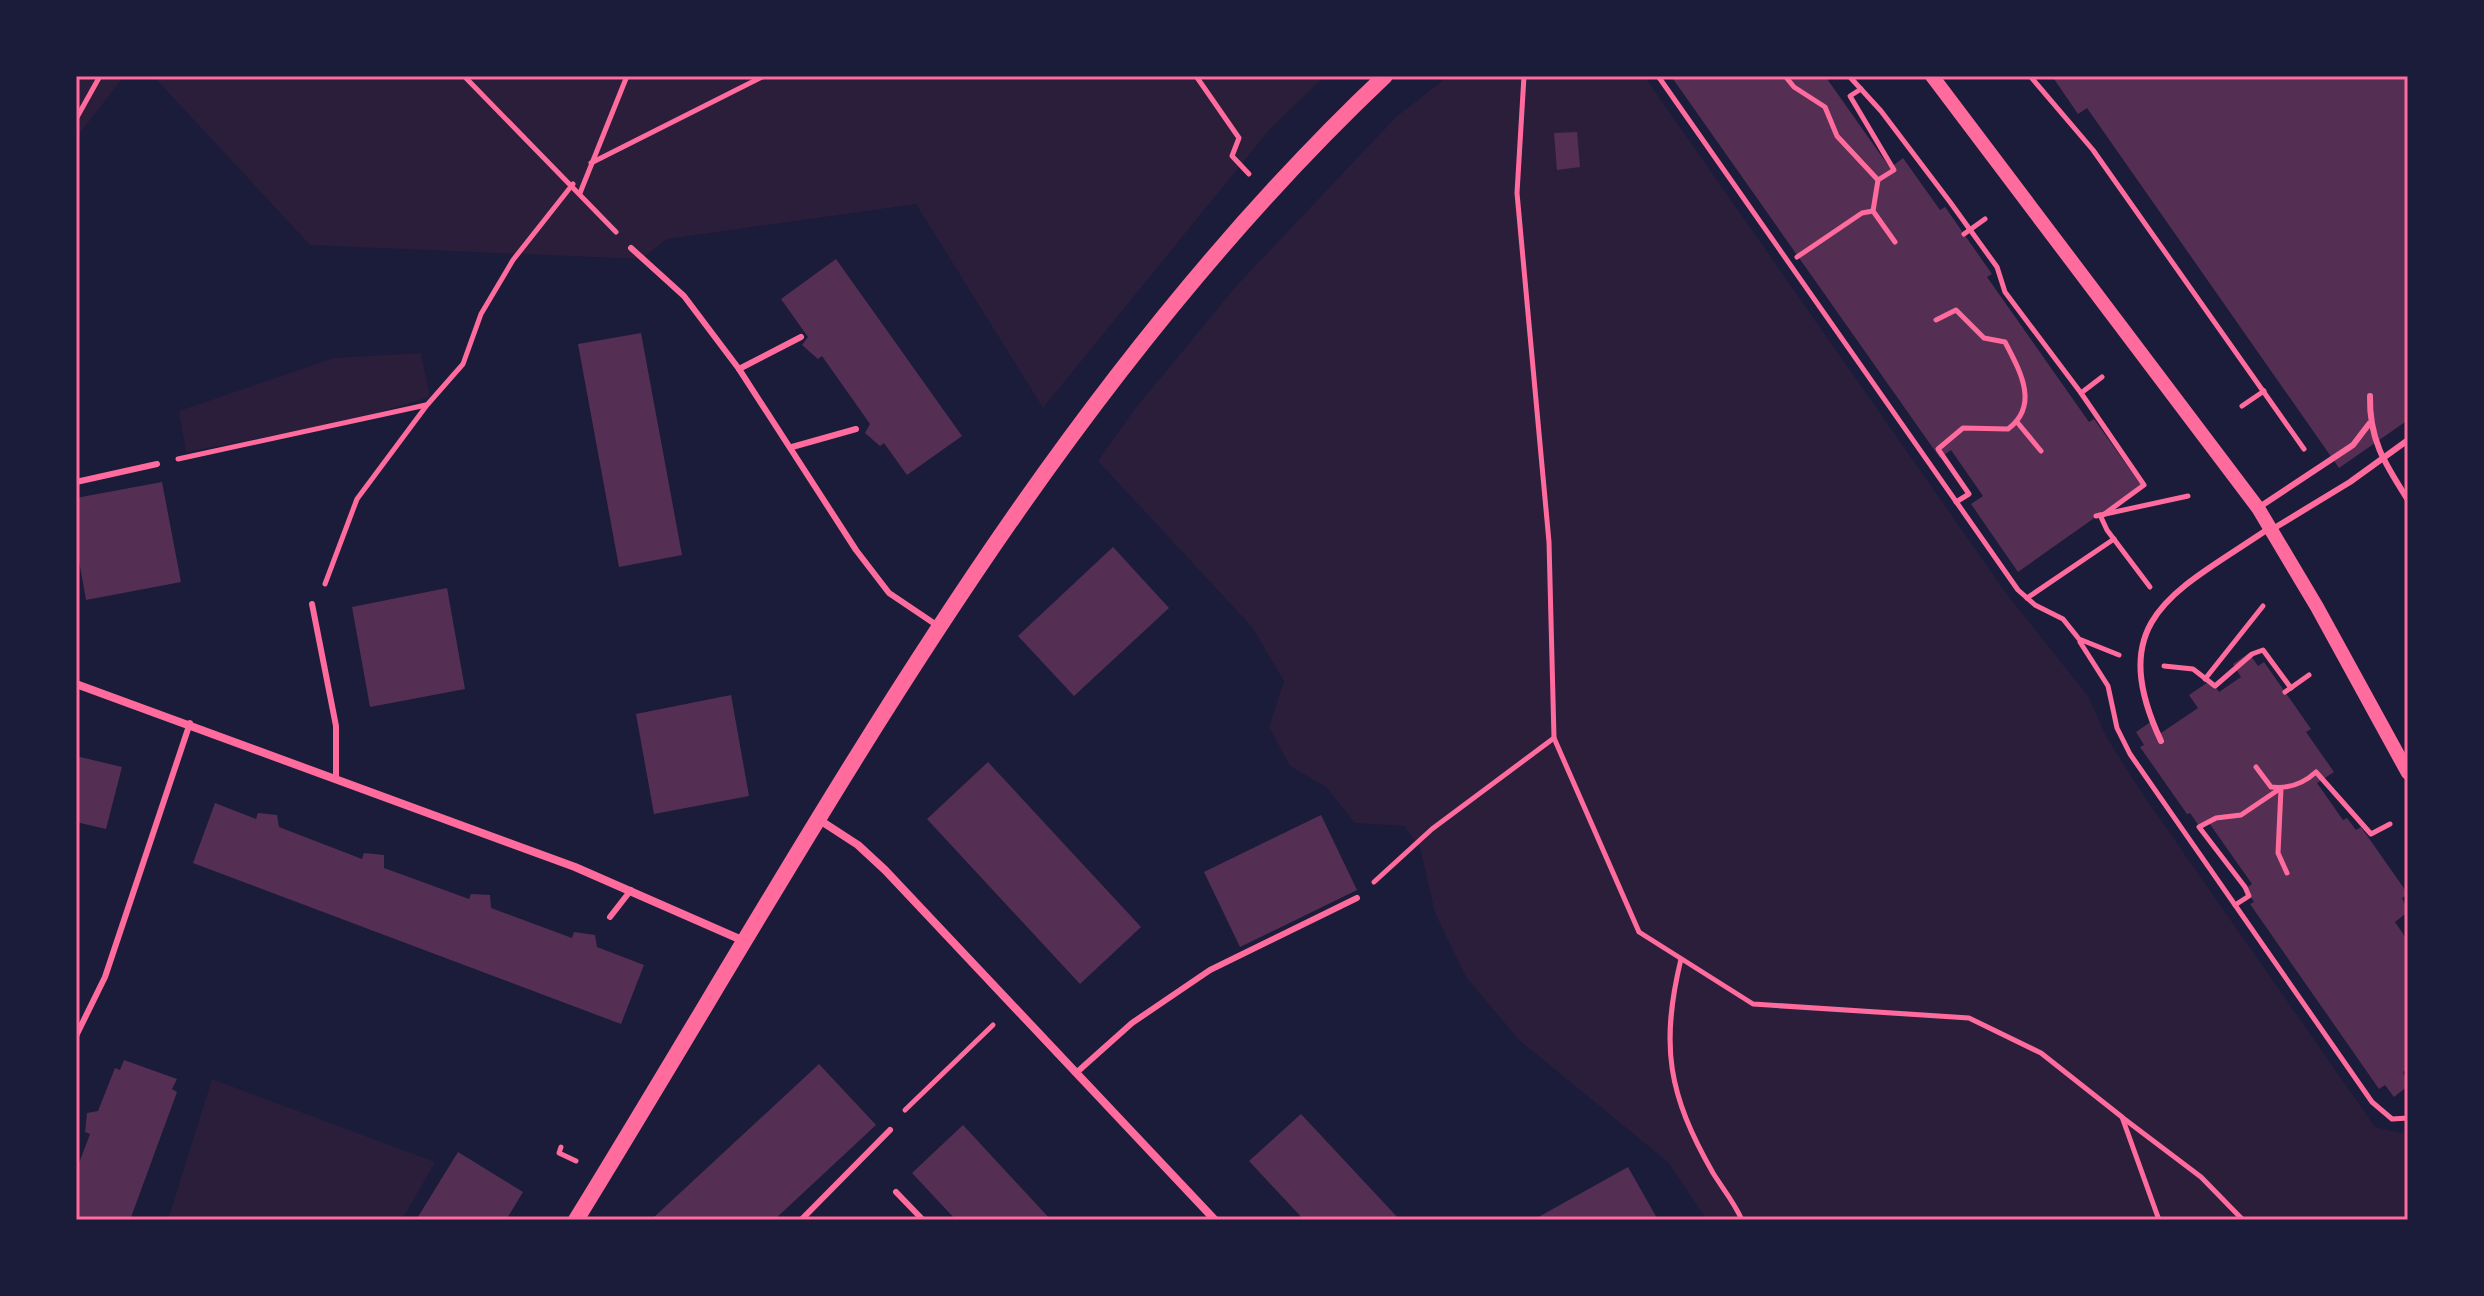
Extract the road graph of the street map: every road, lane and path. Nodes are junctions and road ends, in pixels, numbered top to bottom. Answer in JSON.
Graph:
{"nodes":[{"id":1,"x":100,"y":76,"type":"edge"},
{"id":2,"x":464,"y":76,"type":"edge"},
{"id":3,"x":627,"y":76,"type":"edge"},
{"id":4,"x":764,"y":76,"type":"edge"},
{"id":5,"x":1196,"y":76,"type":"edge"},
{"id":6,"x":1385,"y":76,"type":"edge"},
{"id":7,"x":1524,"y":76,"type":"edge"},
{"id":8,"x":1658,"y":76,"type":"edge"},
{"id":9,"x":1785,"y":76,"type":"edge"},
{"id":10,"x":1849,"y":76,"type":"edge"},
{"id":11,"x":1932,"y":76,"type":"edge"},
{"id":12,"x":2035,"y":77,"type":"edge"},
{"id":13,"x":1861,"y":89,"type":"junction"},
{"id":14,"x":76,"y":119,"type":"edge"},
{"id":15,"x":591,"y":163,"type":"junction"},
{"id":16,"x":1250,"y":175,"type":"dead end"},
{"id":17,"x":1878,"y":180,"type":"junction"},
{"id":18,"x":573,"y":184,"type":"junction"},
{"id":19,"x":580,"y":193,"type":"junction"},
{"id":20,"x":1873,"y":211,"type":"junction"},
{"id":21,"x":1985,"y":219,"type":"dead end"},
{"id":22,"x":1967,"y":232,"type":"junction"},
{"id":23,"x":1895,"y":242,"type":"dead end"},
{"id":24,"x":631,"y":248,"type":"joint"},
{"id":25,"x":1797,"y":257,"type":"dead end"},
{"id":26,"x":1936,"y":320,"type":"dead end"},
{"id":27,"x":801,"y":337,"type":"dead end"},
{"id":28,"x":739,"y":369,"type":"junction"},
{"id":29,"x":2102,"y":377,"type":"dead end"},
{"id":30,"x":2264,"y":391,"type":"junction"},
{"id":31,"x":2081,"y":393,"type":"junction"},
{"id":32,"x":2370,"y":396,"type":"dead end"},
{"id":33,"x":427,"y":405,"type":"junction"},
{"id":34,"x":2242,"y":406,"type":"dead end"},
{"id":35,"x":2017,"y":422,"type":"junction"},
{"id":36,"x":2369,"y":424,"type":"junction"},
{"id":37,"x":856,"y":429,"type":"dead end"},
{"id":38,"x":2408,"y":440,"type":"edge"},
{"id":39,"x":792,"y":447,"type":"junction"},
{"id":40,"x":2041,"y":451,"type":"dead end"},
{"id":41,"x":2382,"y":460,"type":"junction"},
{"id":42,"x":157,"y":464,"type":"joint"},
{"id":43,"x":2318,"y":469,"type":"junction"},
{"id":44,"x":76,"y":482,"type":"edge"},
{"id":45,"x":2188,"y":496,"type":"dead end"},
{"id":46,"x":2408,"y":500,"type":"edge"},
{"id":47,"x":1956,"y":502,"type":"junction"},
{"id":48,"x":2258,"y":508,"type":"junction"},
{"id":49,"x":2100,"y":515,"type":"junction"},
{"id":50,"x":2270,"y":529,"type":"junction"},
{"id":51,"x":2114,"y":539,"type":"junction"},
{"id":52,"x":2027,"y":598,"type":"junction"},
{"id":53,"x":312,"y":604,"type":"joint"},
{"id":54,"x":2163,"y":604,"type":"junction"},
{"id":55,"x":2263,"y":606,"type":"dead end"},
{"id":56,"x":938,"y":626,"type":"junction"},
{"id":57,"x":2079,"y":639,"type":"junction"},
{"id":58,"x":2139,"y":663,"type":"junction"},
{"id":59,"x":2193,"y":669,"type":"dead end"},
{"id":60,"x":2309,"y":675,"type":"dead end"},
{"id":61,"x":2205,"y":679,"type":"junction"},
{"id":62,"x":76,"y":684,"type":"edge"},
{"id":63,"x":2291,"y":688,"type":"junction"},
{"id":64,"x":2285,"y":692,"type":"dead end"},
{"id":65,"x":190,"y":723,"type":"junction"},
{"id":66,"x":1554,"y":738,"type":"junction"},
{"id":67,"x":2161,"y":741,"type":"dead end"},
{"id":68,"x":2256,"y":767,"type":"dead end"},
{"id":69,"x":2408,"y":773,"type":"edge"},
{"id":70,"x":336,"y":777,"type":"junction"},
{"id":71,"x":2281,"y":788,"type":"junction"},
{"id":72,"x":818,"y":819,"type":"junction"},
{"id":73,"x":2390,"y":824,"type":"dead end"},
{"id":74,"x":1397,"y":858,"type":"dead end"},
{"id":75,"x":2287,"y":873,"type":"dead end"},
{"id":76,"x":631,"y":890,"type":"junction"},
{"id":77,"x":1357,"y":898,"type":"dead end"},
{"id":78,"x":2235,"y":905,"type":"junction"},
{"id":79,"x":610,"y":917,"type":"dead end"},
{"id":80,"x":744,"y":941,"type":"junction"},
{"id":81,"x":1681,"y":959,"type":"junction"},
{"id":82,"x":993,"y":1025,"type":"dead end"},
{"id":83,"x":76,"y":1036,"type":"edge"},
{"id":84,"x":1076,"y":1073,"type":"junction"},
{"id":85,"x":2122,"y":1117,"type":"junction"},
{"id":86,"x":2408,"y":1118,"type":"edge"},
{"id":87,"x":890,"y":1130,"type":"joint"},
{"id":88,"x":561,"y":1147,"type":"dead end"},
{"id":89,"x":577,"y":1162,"type":"dead end"},
{"id":90,"x":896,"y":1192,"type":"dead end"},
{"id":91,"x":577,"y":1219,"type":"edge"},
{"id":92,"x":801,"y":1220,"type":"edge"},
{"id":93,"x":923,"y":1220,"type":"edge"},
{"id":94,"x":1215,"y":1220,"type":"edge"},
{"id":95,"x":1742,"y":1220,"type":"edge"},
{"id":96,"x":2159,"y":1220,"type":"edge"},
{"id":97,"x":2243,"y":1220,"type":"edge"}],
"edges":[{"from":1,"to":14,"type":"path"},
{"from":2,"to":18,"type":"path"},
{"from":3,"to":15,"type":"path"},
{"from":4,"to":15,"type":"path"},
{"from":5,"to":16,"type":"path"},
{"from":6,"to":56,"type":"main road"},
{"from":7,"to":66,"type":"path"},
{"from":8,"to":47,"type":"path"},
{"from":9,"to":17,"type":"path"},
{"from":10,"to":13,"type":"path"},
{"from":11,"to":48,"type":"street"},
{"from":12,"to":30,"type":"path"},
{"from":13,"to":17,"type":"path"},
{"from":13,"to":22,"type":"path"},
{"from":15,"to":19,"type":"path"},
{"from":17,"to":20,"type":"path"},
{"from":18,"to":19,"type":"path"},
{"from":18,"to":33,"type":"path"},
{"from":19,"to":24,"type":"path"},
{"from":20,"to":23,"type":"path"},
{"from":20,"to":25,"type":"path"},
{"from":21,"to":22,"type":"path"},
{"from":22,"to":31,"type":"path"},
{"from":24,"to":28,"type":"lane"},
{"from":26,"to":35,"type":"path"},
{"from":27,"to":28,"type":"lane"},
{"from":28,"to":39,"type":"lane"},
{"from":29,"to":31,"type":"path"},
{"from":30,"to":34,"type":"path"},
{"from":30,"to":43,"type":"path"},
{"from":31,"to":49,"type":"path"},
{"from":32,"to":36,"type":"lane"},
{"from":33,"to":42,"type":"path"},
{"from":33,"to":53,"type":"path"},
{"from":35,"to":40,"type":"path"},
{"from":35,"to":47,"type":"path"},
{"from":36,"to":41,"type":"lane"},
{"from":36,"to":43,"type":"lane"},
{"from":37,"to":39,"type":"lane"},
{"from":38,"to":41,"type":"lane"},
{"from":39,"to":56,"type":"lane"},
{"from":41,"to":46,"type":"lane"},
{"from":41,"to":50,"type":"lane"},
{"from":42,"to":44,"type":"lane"},
{"from":43,"to":48,"type":"lane"},
{"from":45,"to":49,"type":"path"},
{"from":47,"to":52,"type":"path"},
{"from":48,"to":50,"type":"street"},
{"from":49,"to":51,"type":"path"},
{"from":50,"to":54,"type":"lane"},
{"from":50,"to":69,"type":"street"},
{"from":51,"to":52,"type":"path"},
{"from":51,"to":54,"type":"path"},
{"from":52,"to":57,"type":"path"},
{"from":53,"to":70,"type":"lane"},
{"from":54,"to":58,"type":"lane"},
{"from":55,"to":61,"type":"path"},
{"from":56,"to":72,"type":"main road"},
{"from":57,"to":58,"type":"path"},
{"from":57,"to":78,"type":"path"},
{"from":58,"to":67,"type":"lane"},
{"from":59,"to":61,"type":"path"},
{"from":60,"to":63,"type":"path"},
{"from":61,"to":63,"type":"path"},
{"from":62,"to":65,"type":"street"},
{"from":63,"to":64,"type":"path"},
{"from":65,"to":70,"type":"street"},
{"from":65,"to":83,"type":"lane"},
{"from":66,"to":74,"type":"path"},
{"from":66,"to":81,"type":"path"},
{"from":68,"to":71,"type":"path"},
{"from":70,"to":76,"type":"street"},
{"from":71,"to":73,"type":"path"},
{"from":71,"to":75,"type":"path"},
{"from":71,"to":78,"type":"path"},
{"from":72,"to":80,"type":"main road"},
{"from":72,"to":84,"type":"street"},
{"from":76,"to":79,"type":"lane"},
{"from":76,"to":80,"type":"street"},
{"from":77,"to":84,"type":"lane"},
{"from":78,"to":86,"type":"path"},
{"from":80,"to":91,"type":"main road"},
{"from":81,"to":85,"type":"path"},
{"from":81,"to":95,"type":"path"},
{"from":82,"to":87,"type":"path"},
{"from":84,"to":94,"type":"street"},
{"from":85,"to":96,"type":"path"},
{"from":85,"to":97,"type":"path"},
{"from":87,"to":92,"type":"lane"},
{"from":88,"to":89,"type":"path"},
{"from":90,"to":93,"type":"lane"}]}
